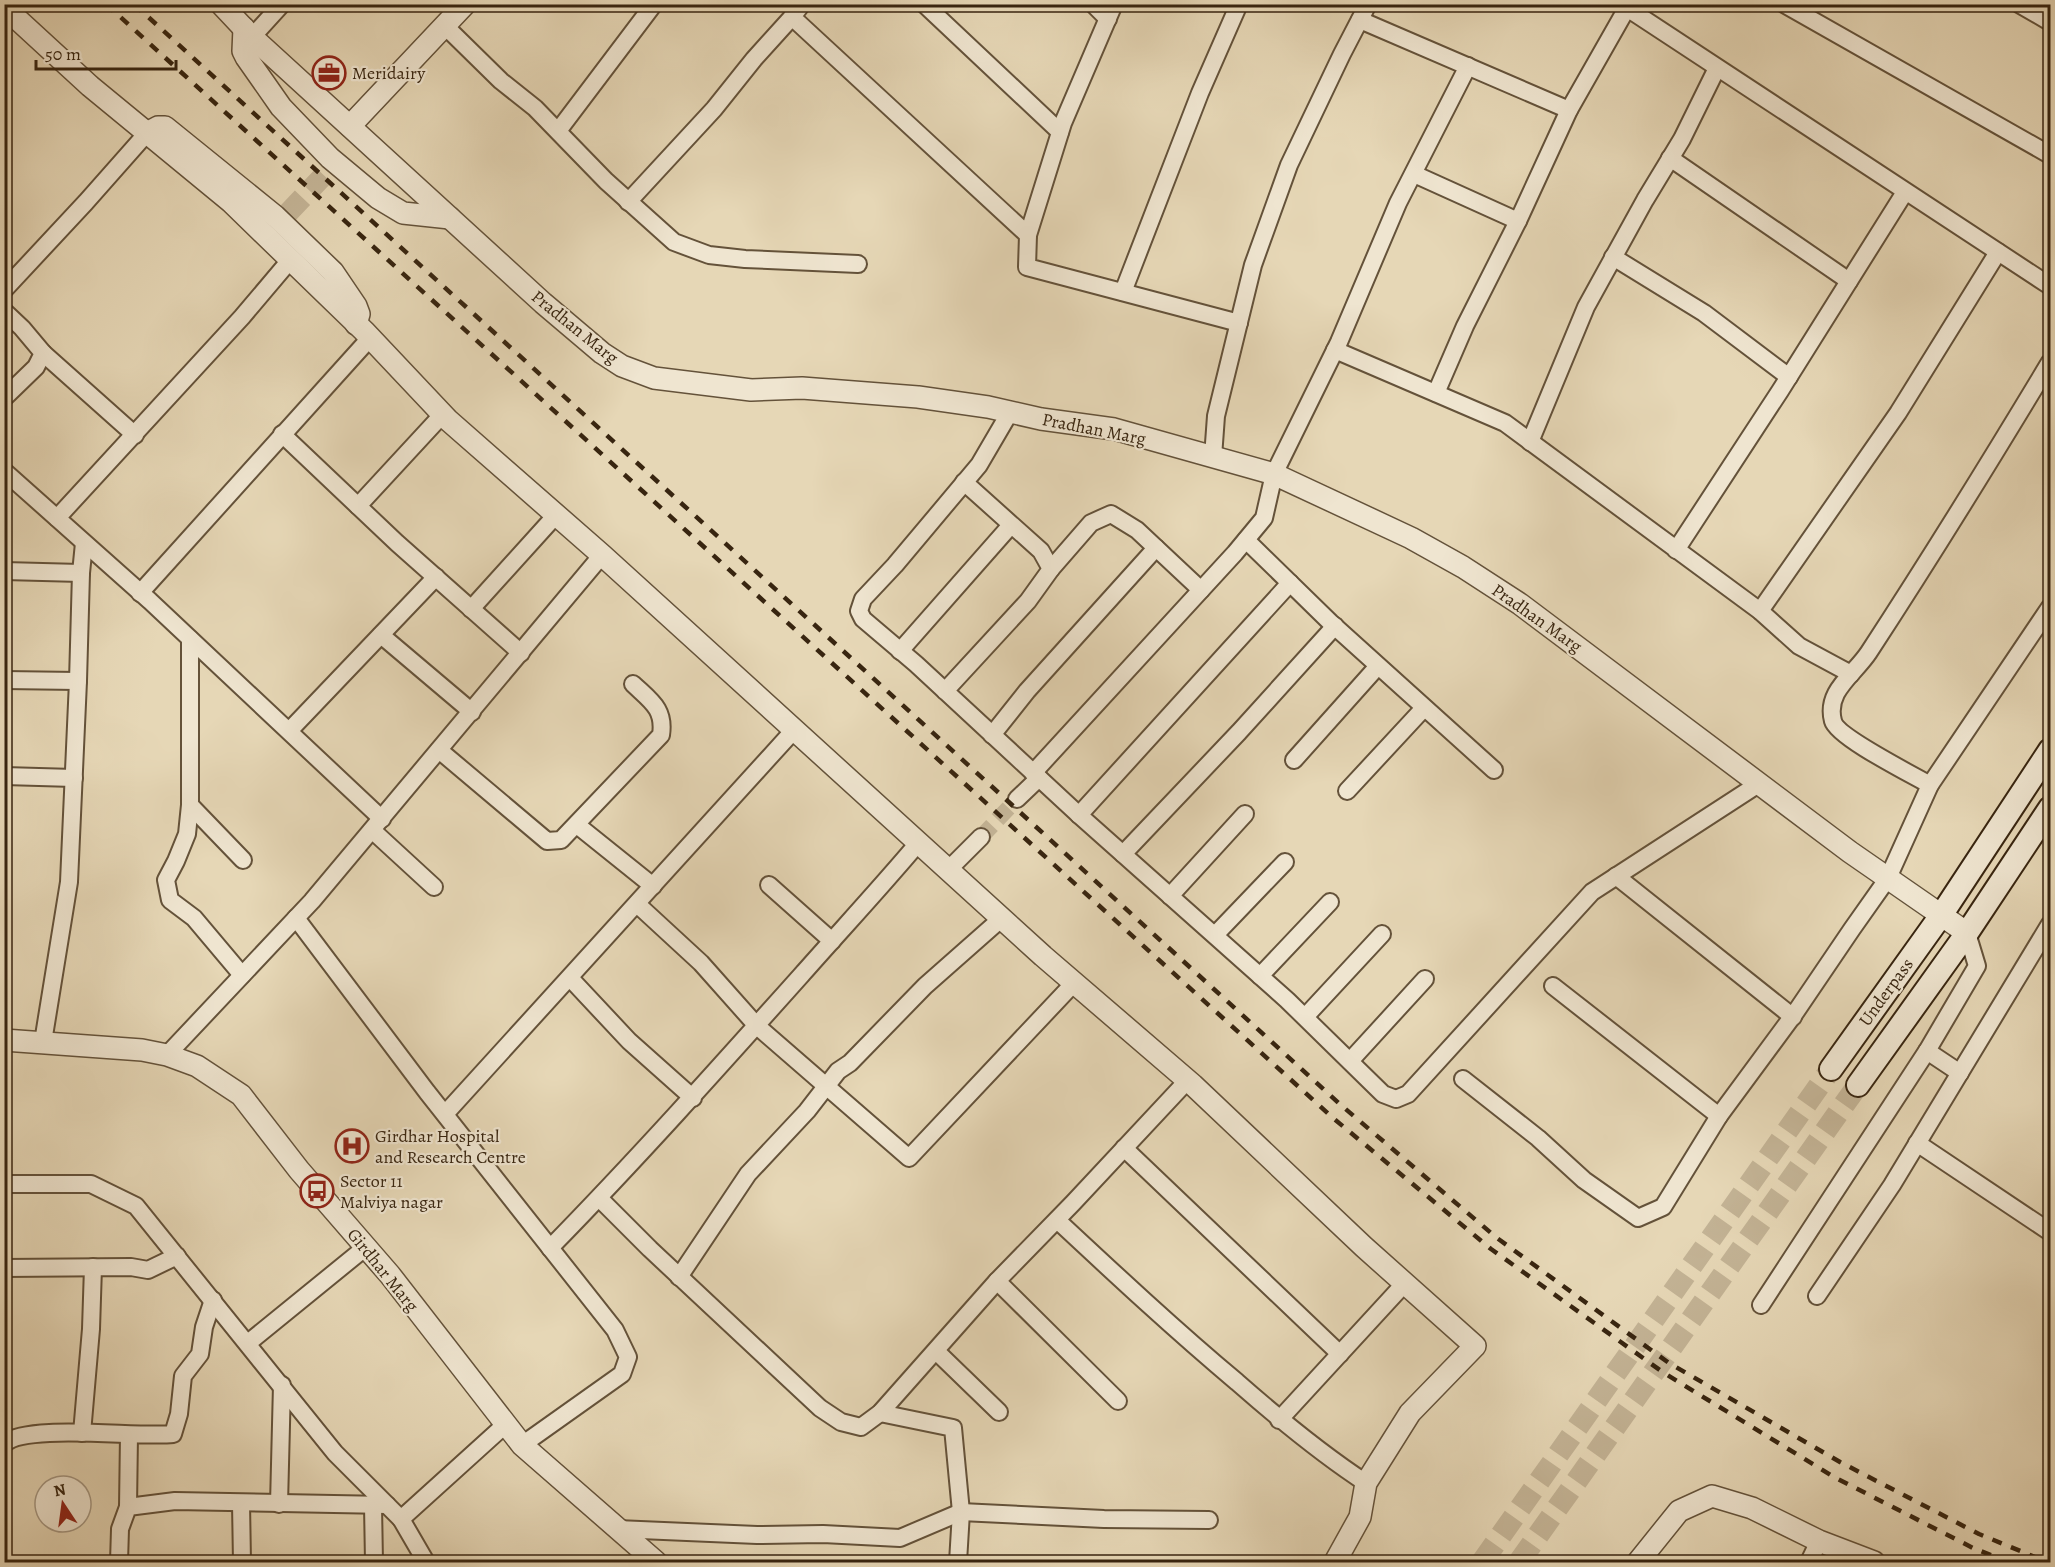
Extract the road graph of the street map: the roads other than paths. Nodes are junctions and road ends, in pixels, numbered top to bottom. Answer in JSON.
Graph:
{"nodes":[{"id":1,"x":221,"y":4,"type":"edge"},
{"id":2,"x":282,"y":4,"type":"edge"},
{"id":3,"x":465,"y":4,"type":"edge"},
{"id":4,"x":654,"y":4,"type":"edge"},
{"id":5,"x":924,"y":4,"type":"edge"},
{"id":6,"x":1093,"y":4,"type":"edge"},
{"id":7,"x":1239,"y":4,"type":"edge"},
{"id":8,"x":1368,"y":4,"type":"edge"},
{"id":9,"x":1784,"y":4,"type":"edge"},
{"id":10,"x":2019,"y":4,"type":"edge"},
{"id":11,"x":4,"y":7,"type":"edge"},
{"id":12,"x":797,"y":11,"type":"edge"},
{"id":13,"x":1111,"y":12,"type":"edge"},
{"id":14,"x":1360,"y":20,"type":"junction"},
{"id":15,"x":2050,"y":22,"type":"edge"},
{"id":16,"x":445,"y":26,"type":"junction"},
{"id":17,"x":248,"y":32,"type":"junction"},
{"id":18,"x":1468,"y":66,"type":"junction"},
{"id":19,"x":1717,"y":68,"type":"junction"},
{"id":20,"x":1569,"y":110,"type":"junction"},
{"id":21,"x":350,"y":126,"type":"junction"},
{"id":22,"x":558,"y":131,"type":"junction"},
{"id":23,"x":1060,"y":132,"type":"junction"},
{"id":24,"x":147,"y":133,"type":"junction"},
{"id":25,"x":2050,"y":155,"type":"edge"},
{"id":26,"x":1670,"y":158,"type":"junction"},
{"id":27,"x":1414,"y":174,"type":"junction"},
{"id":28,"x":1905,"y":192,"type":"junction"},
{"id":29,"x":628,"y":202,"type":"junction"},
{"id":30,"x":450,"y":218,"type":"junction"},
{"id":31,"x":1518,"y":221,"type":"junction"},
{"id":32,"x":1028,"y":235,"type":"junction"},
{"id":33,"x":1998,"y":252,"type":"junction"},
{"id":34,"x":1613,"y":257,"type":"junction"},
{"id":35,"x":291,"y":259,"type":"junction"},
{"id":36,"x":858,"y":264,"type":"dead end"},
{"id":37,"x":1849,"y":281,"type":"junction"},
{"id":38,"x":2050,"y":286,"type":"edge"},
{"id":39,"x":4,"y":290,"type":"edge"},
{"id":40,"x":1123,"y":292,"type":"junction"},
{"id":41,"x":4,"y":311,"type":"edge"},
{"id":42,"x":1239,"y":323,"type":"junction"},
{"id":43,"x":363,"y":331,"type":"junction"},
{"id":44,"x":1335,"y":350,"type":"junction"},
{"id":45,"x":43,"y":353,"type":"junction"},
{"id":46,"x":2050,"y":363,"type":"edge"},
{"id":47,"x":1789,"y":377,"type":"junction"},
{"id":48,"x":1437,"y":393,"type":"junction"},
{"id":49,"x":4,"y":398,"type":"edge"},
{"id":50,"x":1010,"y":411,"type":"junction"},
{"id":51,"x":443,"y":414,"type":"junction"},
{"id":52,"x":282,"y":434,"type":"junction"},
{"id":53,"x":135,"y":435,"type":"junction"},
{"id":54,"x":1530,"y":441,"type":"junction"},
{"id":55,"x":1213,"y":457,"type":"junction"},
{"id":56,"x":4,"y":471,"type":"edge"},
{"id":57,"x":1274,"y":474,"type":"junction"},
{"id":58,"x":964,"y":482,"type":"junction"},
{"id":59,"x":358,"y":506,"type":"junction"},
{"id":60,"x":556,"y":515,"type":"junction"},
{"id":61,"x":57,"y":518,"type":"junction"},
{"id":62,"x":1011,"y":525,"type":"junction"},
{"id":63,"x":1246,"y":540,"type":"junction"},
{"id":64,"x":84,"y":543,"type":"junction"},
{"id":65,"x":1156,"y":548,"type":"junction"},
{"id":66,"x":1676,"y":550,"type":"junction"},
{"id":67,"x":602,"y":555,"type":"junction"},
{"id":68,"x":1051,"y":569,"type":"junction"},
{"id":69,"x":4,"y":571,"type":"edge"},
{"id":70,"x":81,"y":573,"type":"junction"},
{"id":71,"x":436,"y":577,"type":"junction"},
{"id":72,"x":1290,"y":583,"type":"junction"},
{"id":73,"x":1201,"y":590,"type":"junction"},
{"id":74,"x":140,"y":593,"type":"junction"},
{"id":75,"x":2050,"y":607,"type":"edge"},
{"id":76,"x":471,"y":609,"type":"junction"},
{"id":77,"x":1760,"y":611,"type":"junction"},
{"id":78,"x":1335,"y":626,"type":"junction"},
{"id":79,"x":381,"y":635,"type":"junction"},
{"id":80,"x":190,"y":639,"type":"junction"},
{"id":81,"x":900,"y":651,"type":"junction"},
{"id":82,"x":521,"y":653,"type":"junction"},
{"id":83,"x":1378,"y":666,"type":"junction"},
{"id":84,"x":1851,"y":674,"type":"junction"},
{"id":85,"x":4,"y":680,"type":"edge"},
{"id":86,"x":78,"y":681,"type":"junction"},
{"id":87,"x":633,"y":684,"type":"dead end"},
{"id":88,"x":945,"y":692,"type":"junction"},
{"id":89,"x":1424,"y":708,"type":"junction"},
{"id":90,"x":472,"y":712,"type":"junction"},
{"id":91,"x":795,"y":729,"type":"junction"},
{"id":92,"x":289,"y":731,"type":"junction"},
{"id":93,"x":992,"y":735,"type":"junction"},
{"id":94,"x":439,"y":750,"type":"junction"},
{"id":95,"x":2050,"y":750,"type":"edge"},
{"id":96,"x":1294,"y":760,"type":"dead end"},
{"id":97,"x":1494,"y":770,"type":"dead end"},
{"id":98,"x":4,"y":776,"type":"edge"},
{"id":99,"x":1036,"y":776,"type":"junction"},
{"id":100,"x":74,"y":778,"type":"junction"},
{"id":101,"x":1760,"y":783,"type":"junction"},
{"id":102,"x":1930,"y":785,"type":"junction"},
{"id":103,"x":1347,"y":791,"type":"dead end"},
{"id":104,"x":1017,"y":799,"type":"tunnel mouth"},
{"id":105,"x":190,"y":805,"type":"junction"},
{"id":106,"x":2050,"y":808,"type":"edge"},
{"id":107,"x":1245,"y":814,"type":"dead end"},
{"id":108,"x":1079,"y":815,"type":"junction"},
{"id":109,"x":377,"y":824,"type":"junction"},
{"id":110,"x":577,"y":825,"type":"junction"},
{"id":111,"x":981,"y":837,"type":"tunnel mouth"},
{"id":112,"x":919,"y":842,"type":"junction"},
{"id":113,"x":1123,"y":854,"type":"junction"},
{"id":114,"x":243,"y":860,"type":"dead end"},
{"id":115,"x":1285,"y":862,"type":"dead end"},
{"id":116,"x":949,"y":869,"type":"junction"},
{"id":117,"x":1616,"y":876,"type":"junction"},
{"id":118,"x":1888,"y":878,"type":"junction"},
{"id":119,"x":769,"y":885,"type":"dead end"},
{"id":120,"x":653,"y":886,"type":"junction"},
{"id":121,"x":434,"y":887,"type":"dead end"},
{"id":122,"x":1170,"y":896,"type":"junction"},
{"id":123,"x":1330,"y":902,"type":"dead end"},
{"id":124,"x":637,"y":904,"type":"junction"},
{"id":125,"x":1941,"y":914,"type":"junction"},
{"id":126,"x":296,"y":918,"type":"junction"},
{"id":127,"x":1002,"y":918,"type":"junction"},
{"id":128,"x":2050,"y":924,"type":"edge"},
{"id":129,"x":1967,"y":933,"type":"junction"},
{"id":130,"x":1382,"y":934,"type":"dead end"},
{"id":131,"x":1215,"y":935,"type":"junction"},
{"id":132,"x":832,"y":941,"type":"junction"},
{"id":133,"x":242,"y":975,"type":"junction"},
{"id":134,"x":1260,"y":976,"type":"junction"},
{"id":135,"x":570,"y":978,"type":"junction"},
{"id":136,"x":1425,"y":979,"type":"dead end"},
{"id":137,"x":1074,"y":983,"type":"junction"},
{"id":138,"x":1553,"y":986,"type":"dead end"},
{"id":139,"x":1305,"y":1017,"type":"junction"},
{"id":140,"x":1793,"y":1017,"type":"junction"},
{"id":141,"x":757,"y":1026,"type":"junction"},
{"id":142,"x":4,"y":1040,"type":"edge"},
{"id":143,"x":43,"y":1042,"type":"junction"},
{"id":144,"x":1927,"y":1051,"type":"junction"},
{"id":145,"x":166,"y":1055,"type":"junction"},
{"id":146,"x":1350,"y":1061,"type":"junction"},
{"id":147,"x":1831,"y":1069,"type":"tunnel mouth"},
{"id":148,"x":1960,"y":1072,"type":"junction"},
{"id":149,"x":1463,"y":1078,"type":"dead end"},
{"id":150,"x":1187,"y":1081,"type":"junction"},
{"id":151,"x":1858,"y":1085,"type":"tunnel mouth"},
{"id":152,"x":827,"y":1087,"type":"junction"},
{"id":153,"x":693,"y":1098,"type":"junction"},
{"id":154,"x":445,"y":1114,"type":"junction"},
{"id":155,"x":1719,"y":1116,"type":"junction"},
{"id":156,"x":1917,"y":1143,"type":"junction"},
{"id":157,"x":1124,"y":1148,"type":"junction"},
{"id":158,"x":4,"y":1184,"type":"edge"},
{"id":159,"x":599,"y":1198,"type":"junction"},
{"id":160,"x":1057,"y":1220,"type":"junction"},
{"id":161,"x":2050,"y":1232,"type":"edge"},
{"id":162,"x":366,"y":1247,"type":"junction"},
{"id":163,"x":550,"y":1248,"type":"junction"},
{"id":164,"x":177,"y":1256,"type":"junction"},
{"id":165,"x":93,"y":1267,"type":"junction"},
{"id":166,"x":4,"y":1268,"type":"edge"},
{"id":167,"x":679,"y":1276,"type":"junction"},
{"id":168,"x":997,"y":1281,"type":"junction"},
{"id":169,"x":1405,"y":1283,"type":"junction"},
{"id":170,"x":1817,"y":1296,"type":"dead end"},
{"id":171,"x":213,"y":1300,"type":"junction"},
{"id":172,"x":1761,"y":1305,"type":"dead end"},
{"id":173,"x":248,"y":1342,"type":"junction"},
{"id":174,"x":936,"y":1351,"type":"junction"},
{"id":175,"x":1340,"y":1354,"type":"junction"},
{"id":176,"x":282,"y":1385,"type":"junction"},
{"id":177,"x":1118,"y":1401,"type":"dead end"},
{"id":178,"x":999,"y":1412,"type":"dead end"},
{"id":179,"x":880,"y":1413,"type":"junction"},
{"id":180,"x":1279,"y":1420,"type":"junction"},
{"id":181,"x":506,"y":1424,"type":"junction"},
{"id":182,"x":82,"y":1433,"type":"junction"},
{"id":183,"x":129,"y":1435,"type":"junction"},
{"id":184,"x":4,"y":1444,"type":"edge"},
{"id":185,"x":522,"y":1445,"type":"junction"},
{"id":186,"x":1366,"y":1483,"type":"junction"},
{"id":187,"x":241,"y":1503,"type":"junction"},
{"id":188,"x":279,"y":1504,"type":"junction"},
{"id":189,"x":380,"y":1505,"type":"junction"},
{"id":190,"x":128,"y":1507,"type":"junction"},
{"id":191,"x":961,"y":1512,"type":"junction"},
{"id":192,"x":401,"y":1519,"type":"junction"},
{"id":193,"x":1209,"y":1520,"type":"dead end"},
{"id":194,"x":617,"y":1529,"type":"junction"},
{"id":195,"x":1819,"y":1541,"type":"junction"},
{"id":196,"x":119,"y":1563,"type":"edge"},
{"id":197,"x":242,"y":1563,"type":"edge"},
{"id":198,"x":374,"y":1563,"type":"edge"},
{"id":199,"x":426,"y":1563,"type":"edge"},
{"id":200,"x":656,"y":1563,"type":"edge"},
{"id":201,"x":958,"y":1563,"type":"edge"},
{"id":202,"x":1335,"y":1563,"type":"edge"},
{"id":203,"x":1638,"y":1563,"type":"edge"},
{"id":204,"x":1809,"y":1563,"type":"edge"},
{"id":205,"x":1874,"y":1563,"type":"edge"}],
"edges":[{"from":1,"to":17,"type":"street","name":"Pradhan Marg"},
{"from":2,"to":17,"type":"street"},
{"from":3,"to":16,"type":"street"},
{"from":4,"to":22,"type":"street"},
{"from":5,"to":23,"type":"street"},
{"from":6,"to":13,"type":"street"},
{"from":7,"to":40,"type":"street"},
{"from":8,"to":14,"type":"street"},
{"from":9,"to":25,"type":"street"},
{"from":10,"to":15,"type":"street"},
{"from":11,"to":24,"type":"street"},
{"from":12,"to":29,"type":"street"},
{"from":12,"to":32,"type":"street"},
{"from":13,"to":23,"type":"street"},
{"from":14,"to":18,"type":"street"},
{"from":14,"to":42,"type":"street"},
{"from":16,"to":21,"type":"street"},
{"from":16,"to":22,"type":"street"},
{"from":17,"to":21,"type":"street","name":"Pradhan Marg"},
{"from":17,"to":30,"type":"street"},
{"from":18,"to":20,"type":"street"},
{"from":18,"to":27,"type":"street"},
{"from":19,"to":20,"type":"street"},
{"from":19,"to":26,"type":"street"},
{"from":19,"to":28,"type":"street"},
{"from":20,"to":31,"type":"street"},
{"from":21,"to":30,"type":"street","name":"Pradhan Marg"},
{"from":22,"to":29,"type":"street"},
{"from":23,"to":32,"type":"street"},
{"from":24,"to":35,"type":"street"},
{"from":24,"to":39,"type":"street"},
{"from":24,"to":43,"type":"street"},
{"from":26,"to":34,"type":"street"},
{"from":26,"to":37,"type":"street"},
{"from":27,"to":31,"type":"street"},
{"from":27,"to":44,"type":"street"},
{"from":28,"to":33,"type":"street"},
{"from":28,"to":37,"type":"street"},
{"from":29,"to":36,"type":"street"},
{"from":30,"to":50,"type":"street","name":"Pradhan Marg"},
{"from":31,"to":48,"type":"street"},
{"from":32,"to":40,"type":"street"},
{"from":33,"to":38,"type":"street"},
{"from":33,"to":77,"type":"street"},
{"from":34,"to":47,"type":"street"},
{"from":34,"to":54,"type":"street"},
{"from":35,"to":43,"type":"street"},
{"from":35,"to":53,"type":"street"},
{"from":37,"to":47,"type":"street"},
{"from":40,"to":42,"type":"street"},
{"from":41,"to":45,"type":"street"},
{"from":42,"to":55,"type":"street"},
{"from":43,"to":51,"type":"street"},
{"from":43,"to":52,"type":"street"},
{"from":44,"to":48,"type":"street"},
{"from":44,"to":57,"type":"street"},
{"from":45,"to":49,"type":"street"},
{"from":45,"to":53,"type":"street"},
{"from":46,"to":84,"type":"street"},
{"from":47,"to":66,"type":"street"},
{"from":48,"to":54,"type":"street"},
{"from":50,"to":55,"type":"street","name":"Pradhan Marg"},
{"from":50,"to":58,"type":"street"},
{"from":51,"to":59,"type":"street"},
{"from":51,"to":60,"type":"street"},
{"from":52,"to":59,"type":"street"},
{"from":52,"to":74,"type":"street"},
{"from":53,"to":61,"type":"street"},
{"from":54,"to":66,"type":"street"},
{"from":55,"to":57,"type":"street","name":"Pradhan Marg"},
{"from":56,"to":61,"type":"street"},
{"from":57,"to":63,"type":"street"},
{"from":57,"to":101,"type":"street","name":"Pradhan Marg"},
{"from":58,"to":62,"type":"street"},
{"from":58,"to":81,"type":"street"},
{"from":59,"to":71,"type":"street"},
{"from":60,"to":67,"type":"street"},
{"from":60,"to":76,"type":"street"},
{"from":61,"to":64,"type":"street"},
{"from":62,"to":68,"type":"street"},
{"from":62,"to":81,"type":"street"},
{"from":63,"to":72,"type":"street"},
{"from":63,"to":73,"type":"street"},
{"from":64,"to":70,"type":"street"},
{"from":64,"to":74,"type":"street"},
{"from":65,"to":68,"type":"street"},
{"from":65,"to":73,"type":"street"},
{"from":65,"to":93,"type":"street"},
{"from":66,"to":77,"type":"street"},
{"from":67,"to":82,"type":"street"},
{"from":67,"to":91,"type":"street"},
{"from":68,"to":88,"type":"street"},
{"from":69,"to":70,"type":"street"},
{"from":70,"to":86,"type":"street"},
{"from":71,"to":76,"type":"street"},
{"from":71,"to":79,"type":"street"},
{"from":72,"to":78,"type":"street"},
{"from":72,"to":108,"type":"street"},
{"from":73,"to":99,"type":"street"},
{"from":74,"to":80,"type":"street"},
{"from":75,"to":102,"type":"street"},
{"from":76,"to":82,"type":"street"},
{"from":77,"to":84,"type":"street"},
{"from":78,"to":83,"type":"street"},
{"from":78,"to":113,"type":"street"},
{"from":79,"to":90,"type":"street"},
{"from":79,"to":92,"type":"street"},
{"from":80,"to":92,"type":"street"},
{"from":80,"to":105,"type":"street"},
{"from":81,"to":88,"type":"street"},
{"from":82,"to":90,"type":"street"},
{"from":83,"to":89,"type":"street"},
{"from":83,"to":96,"type":"street"},
{"from":84,"to":102,"type":"street"},
{"from":85,"to":86,"type":"street"},
{"from":86,"to":100,"type":"street"},
{"from":87,"to":110,"type":"street"},
{"from":88,"to":93,"type":"street"},
{"from":89,"to":97,"type":"street"},
{"from":89,"to":103,"type":"street"},
{"from":90,"to":94,"type":"street"},
{"from":91,"to":112,"type":"street"},
{"from":91,"to":120,"type":"street"},
{"from":92,"to":109,"type":"street"},
{"from":93,"to":99,"type":"street"},
{"from":94,"to":109,"type":"street"},
{"from":94,"to":110,"type":"street"},
{"from":95,"to":125,"type":"main road","name":"Underpass"},
{"from":98,"to":100,"type":"street"},
{"from":99,"to":104,"type":"street"},
{"from":99,"to":108,"type":"street"},
{"from":100,"to":143,"type":"street"},
{"from":101,"to":117,"type":"street"},
{"from":101,"to":118,"type":"street","name":"Pradhan Marg"},
{"from":102,"to":118,"type":"street"},
{"from":105,"to":114,"type":"street"},
{"from":105,"to":133,"type":"street"},
{"from":106,"to":129,"type":"main road","name":"Underpass"},
{"from":107,"to":122,"type":"street"},
{"from":108,"to":113,"type":"street"},
{"from":109,"to":121,"type":"street"},
{"from":109,"to":126,"type":"street"},
{"from":110,"to":120,"type":"street"},
{"from":111,"to":116,"type":"street"},
{"from":112,"to":116,"type":"street"},
{"from":112,"to":132,"type":"street"},
{"from":113,"to":122,"type":"street"},
{"from":115,"to":131,"type":"street"},
{"from":116,"to":127,"type":"street"},
{"from":117,"to":140,"type":"street"},
{"from":117,"to":146,"type":"street"},
{"from":118,"to":125,"type":"street","name":"Pradhan Marg"},
{"from":118,"to":140,"type":"street"},
{"from":119,"to":132,"type":"street"},
{"from":120,"to":124,"type":"street"},
{"from":122,"to":131,"type":"street"},
{"from":123,"to":134,"type":"street"},
{"from":124,"to":135,"type":"street"},
{"from":124,"to":141,"type":"street"},
{"from":125,"to":129,"type":"street","name":"Pradhan Marg"},
{"from":125,"to":147,"type":"main road","name":"Underpass"},
{"from":126,"to":133,"type":"street"},
{"from":126,"to":154,"type":"street"},
{"from":127,"to":137,"type":"street"},
{"from":127,"to":152,"type":"street"},
{"from":128,"to":148,"type":"street"},
{"from":129,"to":144,"type":"street"},
{"from":129,"to":151,"type":"main road","name":"Underpass"},
{"from":130,"to":139,"type":"street"},
{"from":131,"to":134,"type":"street"},
{"from":132,"to":141,"type":"street"},
{"from":133,"to":145,"type":"street"},
{"from":134,"to":139,"type":"street"},
{"from":135,"to":153,"type":"street"},
{"from":135,"to":154,"type":"street"},
{"from":136,"to":146,"type":"street"},
{"from":137,"to":150,"type":"street"},
{"from":137,"to":152,"type":"street"},
{"from":138,"to":155,"type":"street"},
{"from":139,"to":146,"type":"street"},
{"from":140,"to":155,"type":"street"},
{"from":141,"to":152,"type":"street"},
{"from":141,"to":153,"type":"street"},
{"from":142,"to":143,"type":"street","name":"Girdhar Marg"},
{"from":143,"to":145,"type":"street","name":"Girdhar Marg"},
{"from":144,"to":148,"type":"street"},
{"from":144,"to":172,"type":"street"},
{"from":145,"to":162,"type":"street","name":"Girdhar Marg"},
{"from":148,"to":156,"type":"street"},
{"from":149,"to":155,"type":"street"},
{"from":150,"to":157,"type":"street"},
{"from":150,"to":169,"type":"street"},
{"from":152,"to":167,"type":"street"},
{"from":153,"to":159,"type":"street"},
{"from":154,"to":163,"type":"street"},
{"from":156,"to":161,"type":"street"},
{"from":156,"to":170,"type":"street"},
{"from":157,"to":160,"type":"street"},
{"from":157,"to":175,"type":"street"},
{"from":158,"to":164,"type":"street"},
{"from":159,"to":163,"type":"street"},
{"from":159,"to":167,"type":"street"},
{"from":160,"to":168,"type":"street"},
{"from":160,"to":180,"type":"street"},
{"from":162,"to":173,"type":"street"},
{"from":162,"to":181,"type":"street","name":"Girdhar Marg"},
{"from":163,"to":185,"type":"street"},
{"from":164,"to":165,"type":"street"},
{"from":164,"to":171,"type":"street"},
{"from":165,"to":166,"type":"street"},
{"from":165,"to":182,"type":"street"},
{"from":167,"to":179,"type":"street"},
{"from":168,"to":174,"type":"street"},
{"from":168,"to":177,"type":"street"},
{"from":169,"to":175,"type":"street"},
{"from":169,"to":186,"type":"street"},
{"from":171,"to":173,"type":"street"},
{"from":171,"to":183,"type":"street"},
{"from":173,"to":176,"type":"street"},
{"from":174,"to":178,"type":"street"},
{"from":174,"to":179,"type":"street"},
{"from":175,"to":180,"type":"street"},
{"from":176,"to":188,"type":"street"},
{"from":176,"to":189,"type":"street"},
{"from":179,"to":191,"type":"street"},
{"from":180,"to":186,"type":"street"},
{"from":181,"to":185,"type":"street","name":"Girdhar Marg"},
{"from":181,"to":192,"type":"street"},
{"from":182,"to":183,"type":"street"},
{"from":182,"to":184,"type":"street"},
{"from":183,"to":190,"type":"street"},
{"from":185,"to":194,"type":"street","name":"Girdhar Marg"},
{"from":186,"to":202,"type":"street"},
{"from":187,"to":188,"type":"street"},
{"from":187,"to":190,"type":"street"},
{"from":187,"to":197,"type":"street"},
{"from":188,"to":189,"type":"street"},
{"from":189,"to":192,"type":"street"},
{"from":189,"to":198,"type":"street"},
{"from":190,"to":196,"type":"street"},
{"from":191,"to":193,"type":"street"},
{"from":191,"to":194,"type":"street"},
{"from":191,"to":201,"type":"street"},
{"from":192,"to":199,"type":"street"},
{"from":194,"to":200,"type":"street","name":"Girdhar Marg"},
{"from":195,"to":203,"type":"street"},
{"from":195,"to":204,"type":"street"},
{"from":195,"to":205,"type":"street"}]}
